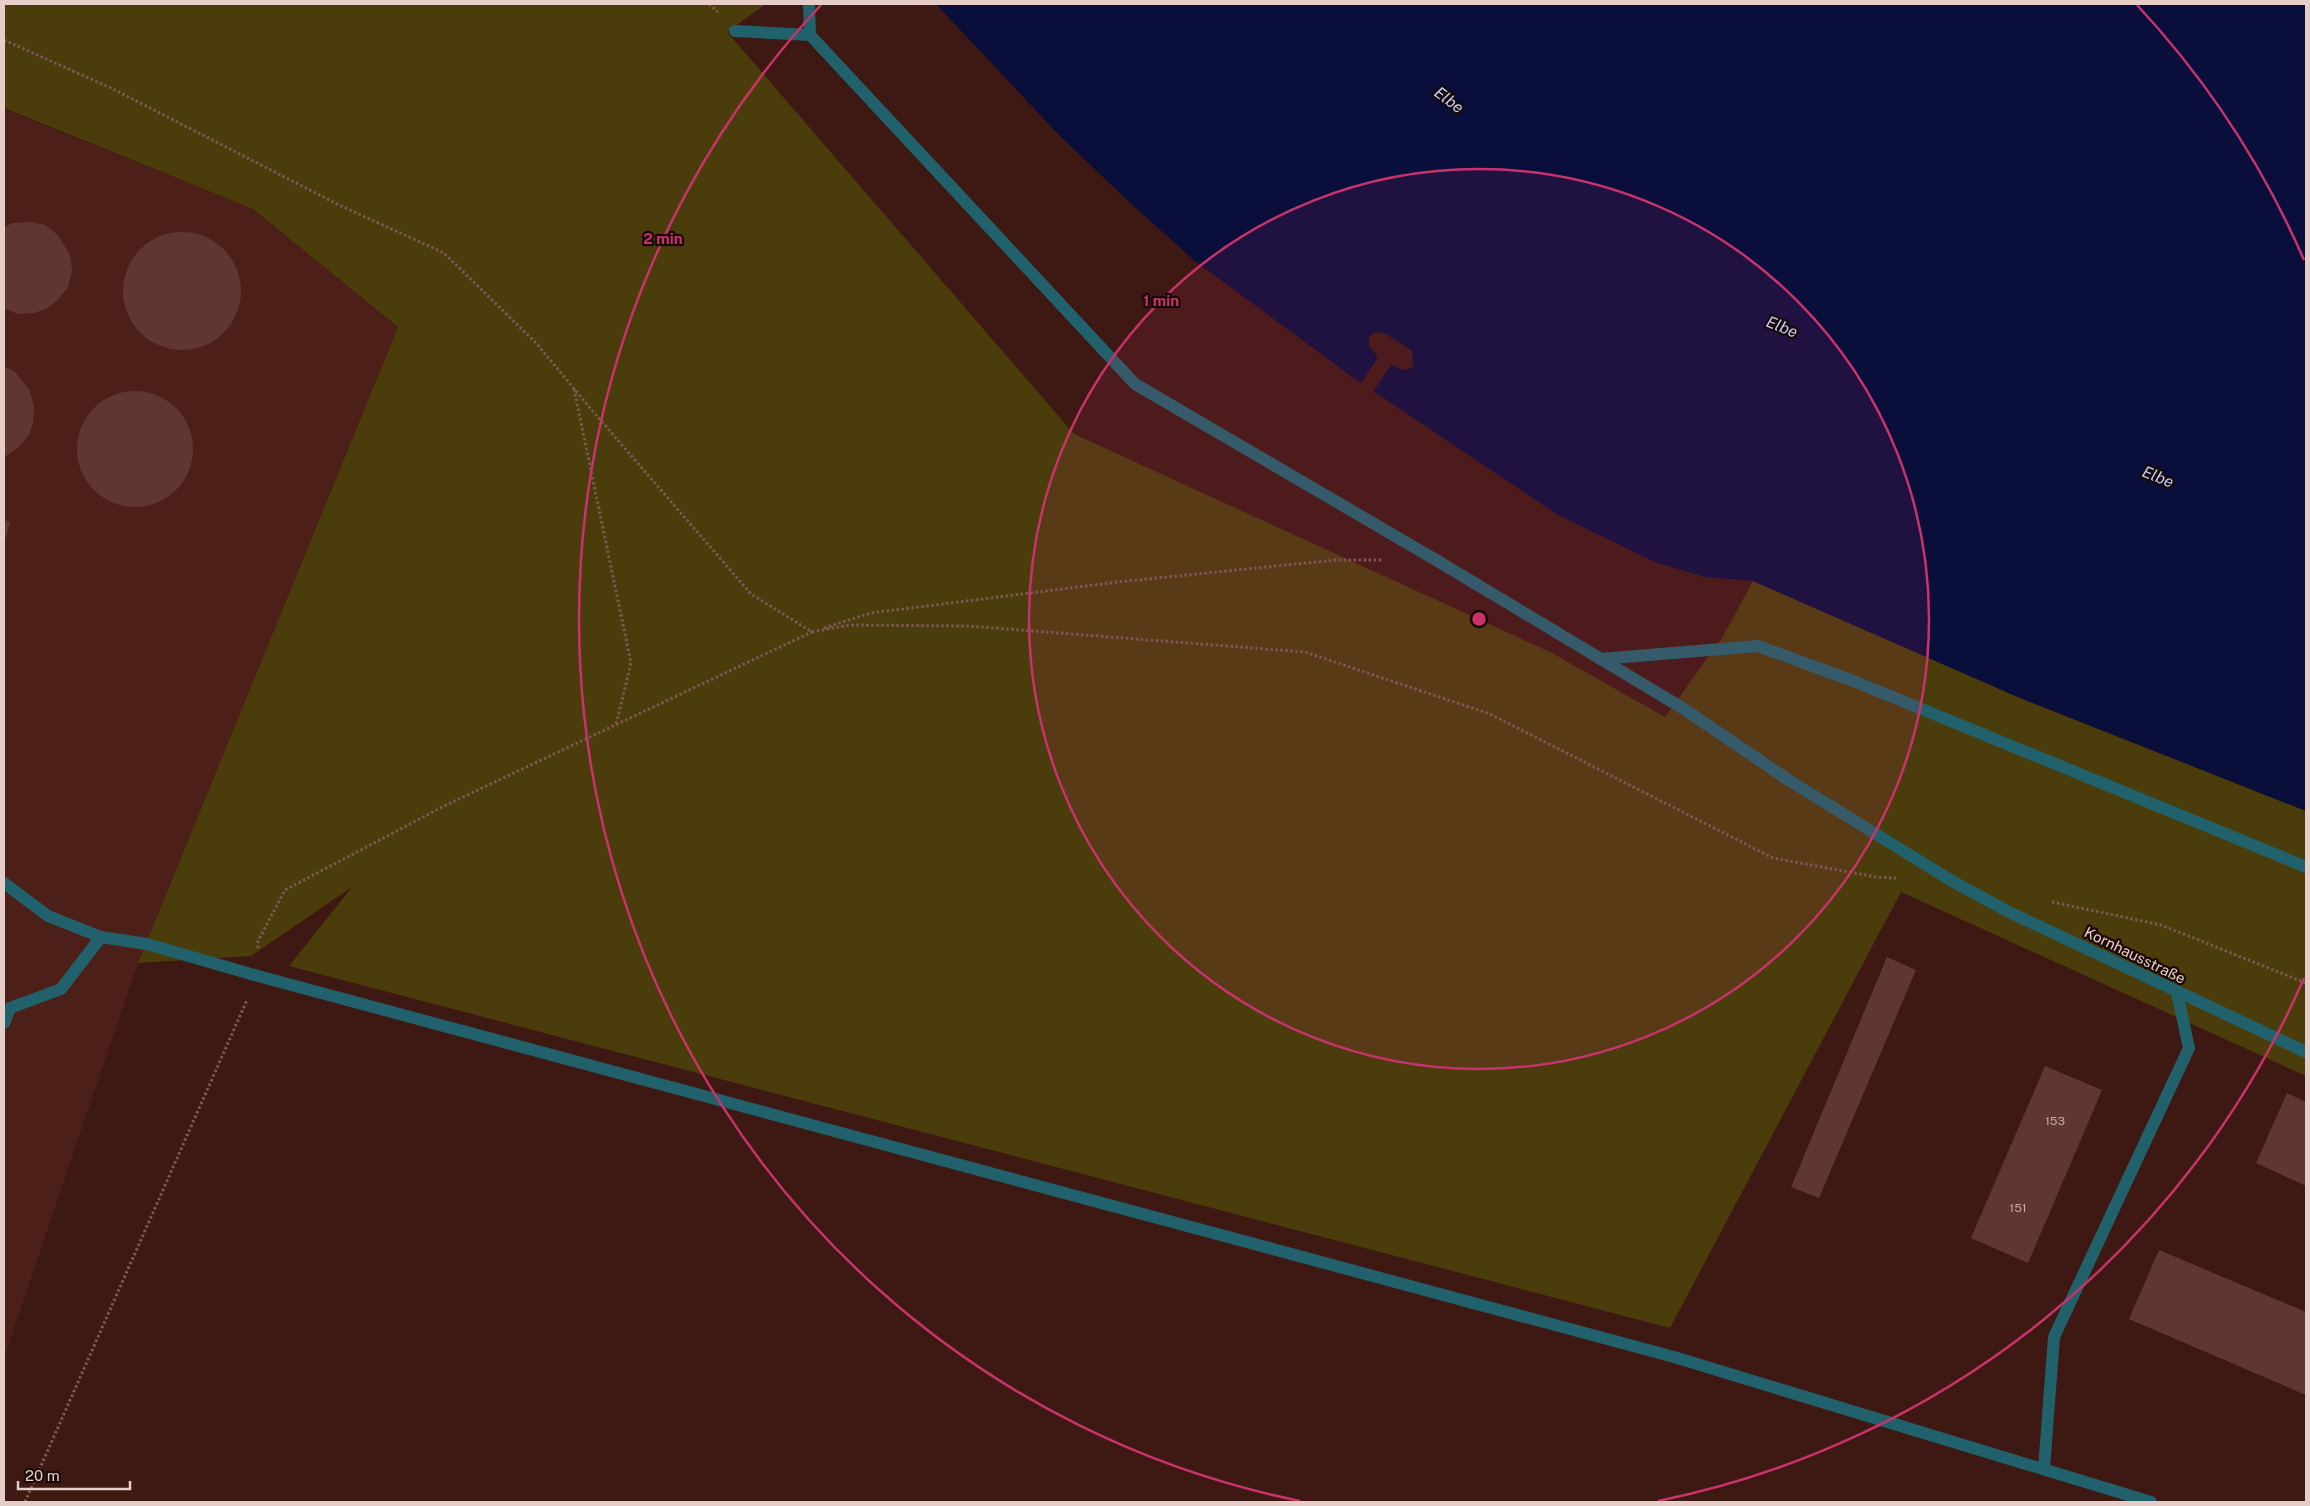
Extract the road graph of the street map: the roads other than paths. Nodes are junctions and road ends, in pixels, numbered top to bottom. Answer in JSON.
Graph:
{"nodes":[{"id":1,"x":809,"y":4,"type":"edge"},
{"id":2,"x":735,"y":31,"type":"dead end"},
{"id":3,"x":810,"y":35,"type":"junction"},
{"id":4,"x":1600,"y":659,"type":"junction"},
{"id":5,"x":2306,"y":867,"type":"edge"},
{"id":6,"x":4,"y":883,"type":"edge"},
{"id":7,"x":101,"y":937,"type":"junction"},
{"id":8,"x":2177,"y":993,"type":"junction"},
{"id":9,"x":4,"y":1024,"type":"edge"},
{"id":10,"x":2306,"y":1052,"type":"edge"},
{"id":11,"x":2044,"y":1468,"type":"junction"},
{"id":12,"x":2151,"y":1502,"type":"edge"}],
"edges":[{"from":1,"to":3,"type":"street"},
{"from":2,"to":3,"type":"street"},
{"from":3,"to":4,"type":"street","name":"Kornhausstraße"},
{"from":4,"to":5,"type":"street"},
{"from":4,"to":8,"type":"street","name":"Kornhausstraße"},
{"from":6,"to":7,"type":"street"},
{"from":7,"to":9,"type":"street"},
{"from":7,"to":11,"type":"street"},
{"from":8,"to":10,"type":"street","name":"Kornhausstraße"},
{"from":8,"to":11,"type":"street"},
{"from":11,"to":12,"type":"street"}]}
